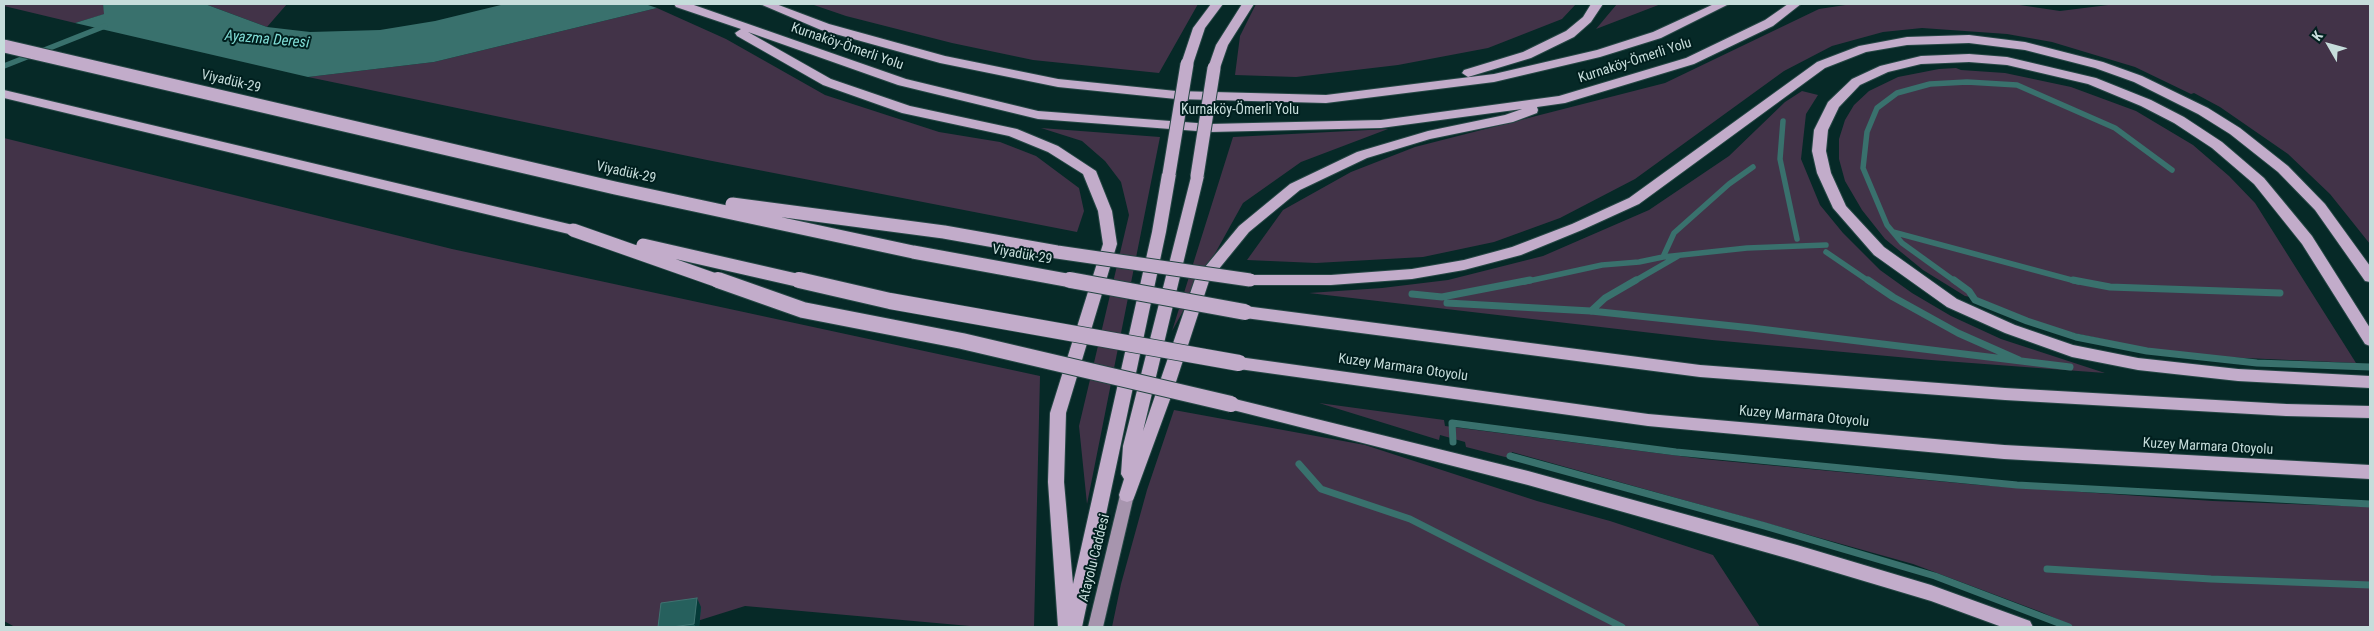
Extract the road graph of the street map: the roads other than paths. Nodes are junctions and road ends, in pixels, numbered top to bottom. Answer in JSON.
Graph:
{"nodes":[{"id":1,"x":680,"y":4,"type":"edge"},
{"id":2,"x":766,"y":4,"type":"edge"},
{"id":3,"x":1217,"y":4,"type":"edge"},
{"id":4,"x":1248,"y":4,"type":"edge"},
{"id":5,"x":1597,"y":4,"type":"edge"},
{"id":6,"x":1724,"y":4,"type":"edge"},
{"id":7,"x":1795,"y":4,"type":"edge"},
{"id":8,"x":721,"y":20,"type":"junction"},
{"id":9,"x":4,"y":46,"type":"edge"},
{"id":10,"x":4,"y":94,"type":"edge"},
{"id":11,"x":1360,"y":96,"type":"junction"},
{"id":12,"x":1560,"y":100,"type":"junction"},
{"id":13,"x":615,"y":188,"type":"junction"},
{"id":14,"x":573,"y":230,"type":"junction"},
{"id":15,"x":2370,"y":277,"type":"edge"},
{"id":16,"x":2370,"y":340,"type":"edge"},
{"id":17,"x":2370,"y":382,"type":"edge"},
{"id":18,"x":2370,"y":412,"type":"edge"},
{"id":19,"x":2370,"y":472,"type":"edge"},
{"id":20,"x":1127,"y":495,"type":"junction"},
{"id":21,"x":1067,"y":627,"type":"edge"},
{"id":22,"x":1074,"y":627,"type":"edge"},
{"id":23,"x":1095,"y":627,"type":"edge"},
{"id":24,"x":2024,"y":627,"type":"edge"}],
"edges":[{"from":1,"to":8,"type":"highway","name":"Kurnaköy-Ömerli Yolu"},
{"from":2,"to":11,"type":"highway","name":"Kurnaköy-Ömerli Yolu"},
{"from":3,"to":22,"type":"highway","bridge":true},
{"from":4,"to":20,"type":"highway","bridge":true},
{"from":5,"to":11,"type":"highway"},
{"from":6,"to":11,"type":"highway","name":"Kurnaköy-Ömerli Yolu"},
{"from":7,"to":12,"type":"highway","name":"Kurnaköy-Ömerli Yolu"},
{"from":8,"to":12,"type":"highway","name":"Kurnaköy-Ömerli Yolu"},
{"from":8,"to":21,"type":"highway"},
{"from":9,"to":13,"type":"highway","name":"Viyadük-29","bridge":true},
{"from":10,"to":14,"type":"highway"},
{"from":12,"to":20,"type":"highway"},
{"from":13,"to":15,"type":"highway","bridge":true},
{"from":13,"to":18,"type":"highway","name":"Viyadük-29","bridge":true},
{"from":14,"to":19,"type":"highway","name":"Kuzey Marmara Otoyolu","bridge":true},
{"from":14,"to":24,"type":"highway","bridge":true},
{"from":16,"to":17,"type":"highway"},
{"from":20,"to":23,"type":"main road","name":"Atayolu Caddesi"}]}
